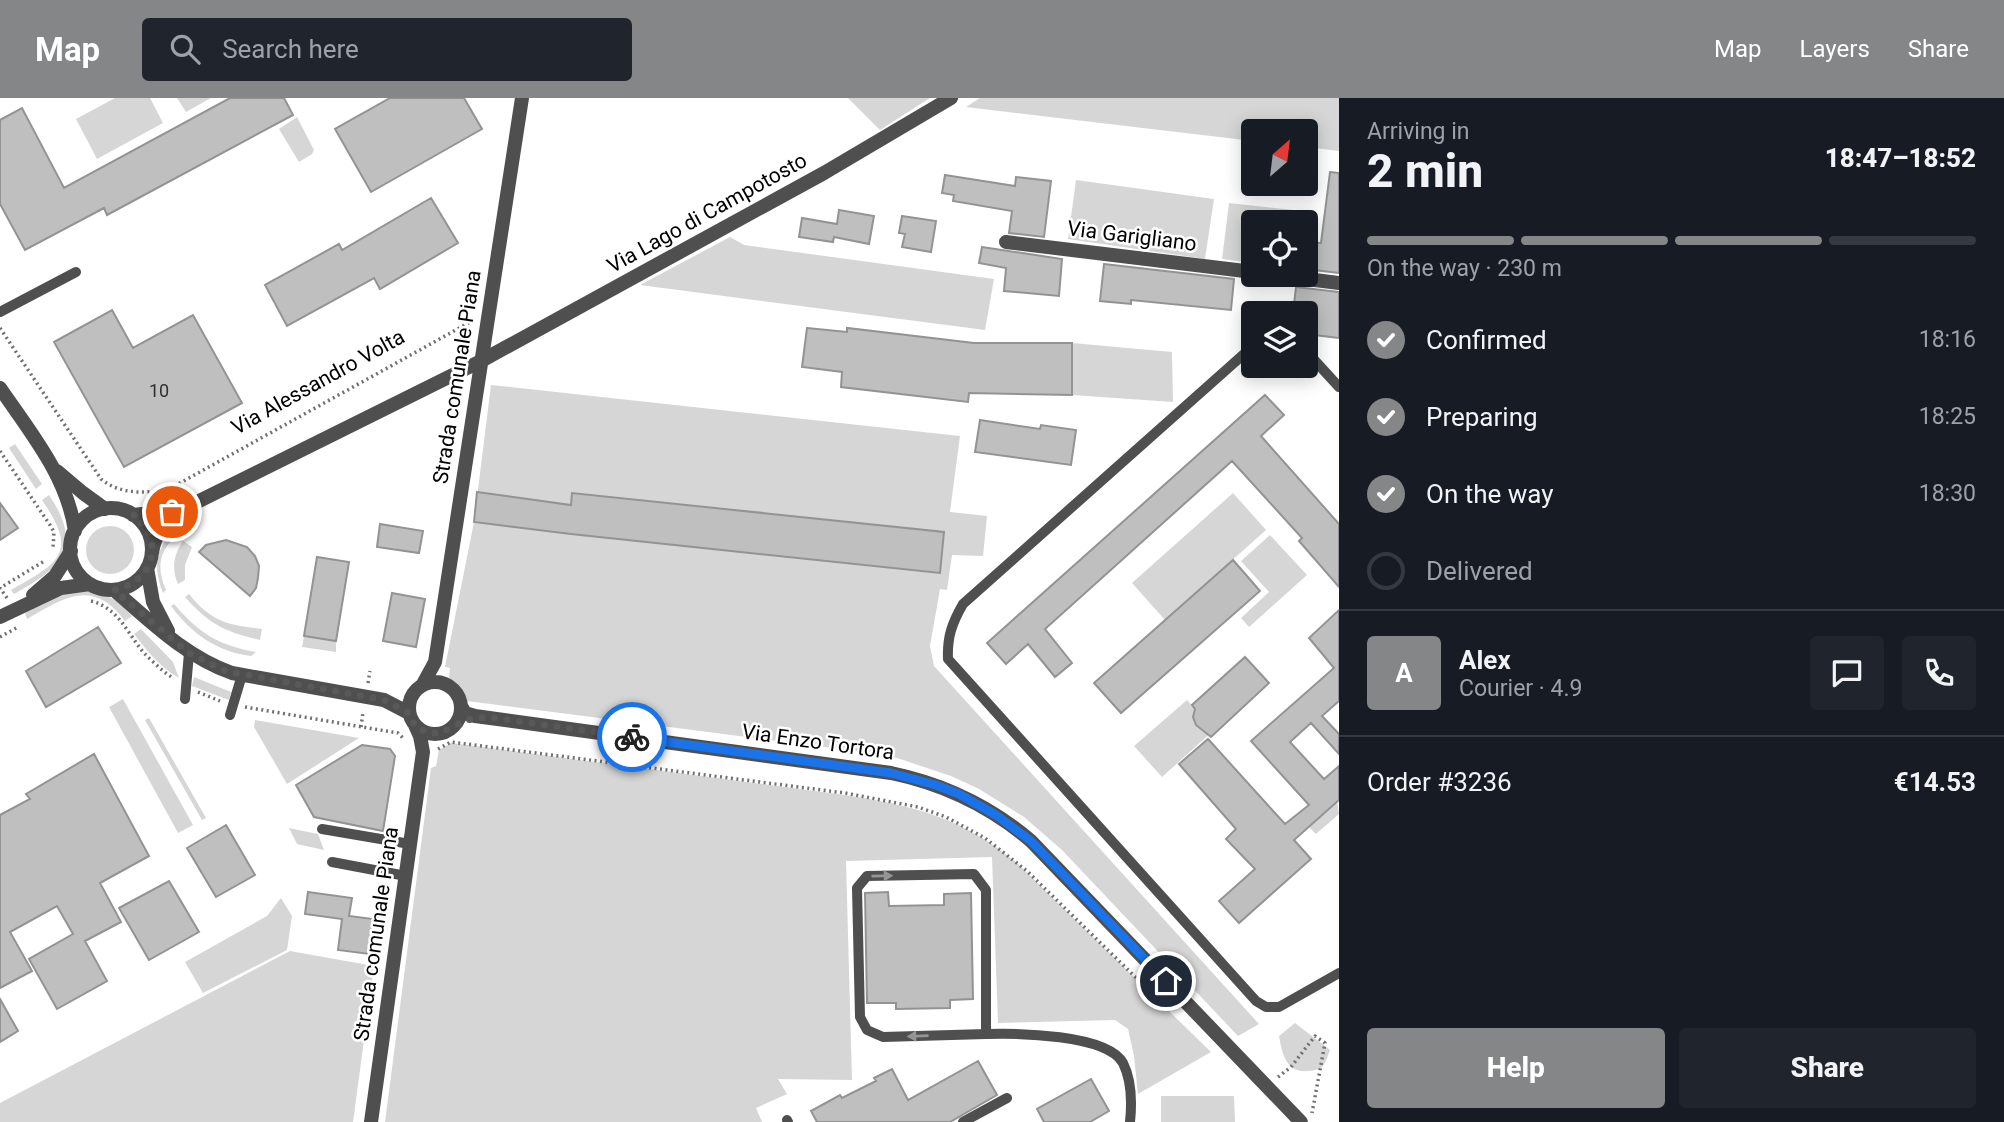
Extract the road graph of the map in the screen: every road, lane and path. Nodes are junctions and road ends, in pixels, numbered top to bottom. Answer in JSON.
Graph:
{"nodes":[{"id":1,"x":522,"y":98,"type":"edge"},
{"id":2,"x":951,"y":98,"type":"edge"},
{"id":3,"x":1006,"y":242,"type":"dead end"},
{"id":4,"x":1241,"y":271,"type":"edge"},
{"id":5,"x":76,"y":272,"type":"dead end"},
{"id":6,"x":1318,"y":280,"type":"edge"},
{"id":7,"x":1339,"y":283,"type":"edge"},
{"id":8,"x":0,"y":312,"type":"edge"},
{"id":9,"x":0,"y":328,"type":"edge"},
{"id":10,"x":486,"y":330,"type":"junction"},
{"id":11,"x":1241,"y":357,"type":"edge"},
{"id":12,"x":481,"y":361,"type":"junction"},
{"id":13,"x":1318,"y":364,"type":"edge"},
{"id":14,"x":1339,"y":387,"type":"edge"},
{"id":15,"x":0,"y":388,"type":"edge"},
{"id":16,"x":0,"y":451,"type":"edge"},
{"id":17,"x":53,"y":467,"type":"junction"},
{"id":18,"x":105,"y":509,"type":"junction"},
{"id":19,"x":183,"y":509,"type":"junction"},
{"id":20,"x":133,"y":515,"type":"junction"},
{"id":21,"x":75,"y":531,"type":"junction"},
{"id":22,"x":52,"y":550,"type":"dead end"},
{"id":23,"x":71,"y":551,"type":"junction"},
{"id":24,"x":152,"y":553,"type":"junction"},
{"id":25,"x":47,"y":559,"type":"dead end"},
{"id":26,"x":147,"y":569,"type":"junction"},
{"id":27,"x":90,"y":584,"type":"junction"},
{"id":28,"x":114,"y":590,"type":"junction"},
{"id":29,"x":6,"y":597,"type":"dead end"},
{"id":30,"x":21,"y":605,"type":"junction"},
{"id":31,"x":0,"y":617,"type":"edge"},
{"id":32,"x":23,"y":625,"type":"dead end"},
{"id":33,"x":0,"y":638,"type":"edge"},
{"id":34,"x":172,"y":638,"type":"junction"},
{"id":35,"x":189,"y":653,"type":"junction"},
{"id":36,"x":435,"y":662,"type":"junction"},
{"id":37,"x":242,"y":675,"type":"junction"},
{"id":38,"x":444,"y":683,"type":"junction"},
{"id":39,"x":418,"y":689,"type":"junction"},
{"id":40,"x":185,"y":699,"type":"dead end"},
{"id":41,"x":384,"y":700,"type":"junction"},
{"id":42,"x":461,"y":706,"type":"junction"},
{"id":43,"x":230,"y":715,"type":"dead end"},
{"id":44,"x":488,"y":717,"type":"junction"},
{"id":45,"x":412,"y":719,"type":"junction"},
{"id":46,"x":455,"y":724,"type":"junction"},
{"id":47,"x":435,"y":734,"type":"junction"},
{"id":48,"x":430,"y":756,"type":"junction"},
{"id":49,"x":323,"y":829,"type":"dead end"},
{"id":50,"x":410,"y":844,"type":"junction"},
{"id":51,"x":332,"y":862,"type":"dead end"},
{"id":52,"x":406,"y":876,"type":"junction"},
{"id":53,"x":1339,"y":973,"type":"edge"},
{"id":54,"x":1171,"y":1011,"type":"dead end"},
{"id":55,"x":986,"y":1034,"type":"junction"},
{"id":56,"x":1276,"y":1079,"type":"dead end"},
{"id":57,"x":1277,"y":1096,"type":"junction"},
{"id":58,"x":1007,"y":1098,"type":"dead end"},
{"id":59,"x":1307,"y":1120,"type":"edge"},
{"id":60,"x":371,"y":1122,"type":"edge"},
{"id":61,"x":963,"y":1122,"type":"edge"},
{"id":62,"x":1130,"y":1122,"type":"edge"},
{"id":63,"x":1292,"y":1122,"type":"edge"}],
"edges":[{"from":1,"to":10,"type":"street","name":"Strada comunale Piana"},
{"from":2,"to":12,"type":"street","name":"Via Lago di Campotosto"},
{"from":3,"to":4,"type":"street","name":"Via Garigliano"},
{"from":5,"to":8,"type":"lane"},
{"from":6,"to":7,"type":"street"},
{"from":9,"to":10,"type":"path","name":"Via Alessandro Volta"},
{"from":10,"to":12,"type":"street","name":"Strada comunale Piana"},
{"from":11,"to":53,"type":"lane"},
{"from":12,"to":19,"type":"street"},
{"from":12,"to":36,"type":"street","name":"Strada comunale Piana"},
{"from":13,"to":14,"type":"lane"},
{"from":15,"to":17,"type":"street"},
{"from":16,"to":22,"type":"path"},
{"from":17,"to":18,"type":"street"},
{"from":17,"to":21,"type":"street"},
{"from":18,"to":20,"type":"street"},
{"from":18,"to":21,"type":"street"},
{"from":19,"to":20,"type":"street"},
{"from":19,"to":24,"type":"street"},
{"from":20,"to":24,"type":"street"},
{"from":21,"to":23,"type":"street"},
{"from":23,"to":27,"type":"street"},
{"from":23,"to":30,"type":"street"},
{"from":24,"to":26,"type":"street"},
{"from":25,"to":29,"type":"path"},
{"from":26,"to":28,"type":"street"},
{"from":26,"to":34,"type":"street"},
{"from":27,"to":28,"type":"street"},
{"from":27,"to":30,"type":"street"},
{"from":28,"to":34,"type":"street"},
{"from":30,"to":31,"type":"street"},
{"from":32,"to":33,"type":"path"},
{"from":34,"to":35,"type":"street"},
{"from":35,"to":37,"type":"street"},
{"from":35,"to":40,"type":"lane"},
{"from":36,"to":38,"type":"street"},
{"from":36,"to":39,"type":"street","name":"Strada comunale Piana"},
{"from":37,"to":41,"type":"street"},
{"from":37,"to":43,"type":"lane"},
{"from":38,"to":39,"type":"street"},
{"from":38,"to":42,"type":"street"},
{"from":39,"to":41,"type":"street"},
{"from":39,"to":45,"type":"street"},
{"from":41,"to":45,"type":"street"},
{"from":42,"to":44,"type":"street","name":"Via Enzo Tortora"},
{"from":42,"to":46,"type":"street"},
{"from":44,"to":46,"type":"street","name":"Via Enzo Tortora"},
{"from":44,"to":57,"type":"street","name":"Via Enzo Tortora"},
{"from":45,"to":47,"type":"street"},
{"from":45,"to":48,"type":"street","name":"Strada comunale Piana"},
{"from":46,"to":47,"type":"street"},
{"from":47,"to":48,"type":"street","name":"Strada comunale Piana"},
{"from":48,"to":50,"type":"street","name":"Strada comunale Piana"},
{"from":48,"to":54,"type":"path"},
{"from":49,"to":50,"type":"lane"},
{"from":50,"to":52,"type":"street","name":"Strada comunale Piana"},
{"from":51,"to":52,"type":"lane"},
{"from":52,"to":60,"type":"street","name":"Strada comunale Piana"},
{"from":55,"to":55,"type":"lane","one_way":true},
{"from":55,"to":62,"type":"lane"},
{"from":56,"to":59,"type":"path"},
{"from":57,"to":59,"type":"street","name":"Via Enzo Tortora"},
{"from":57,"to":63,"type":"street"},
{"from":58,"to":61,"type":"lane"}]}
